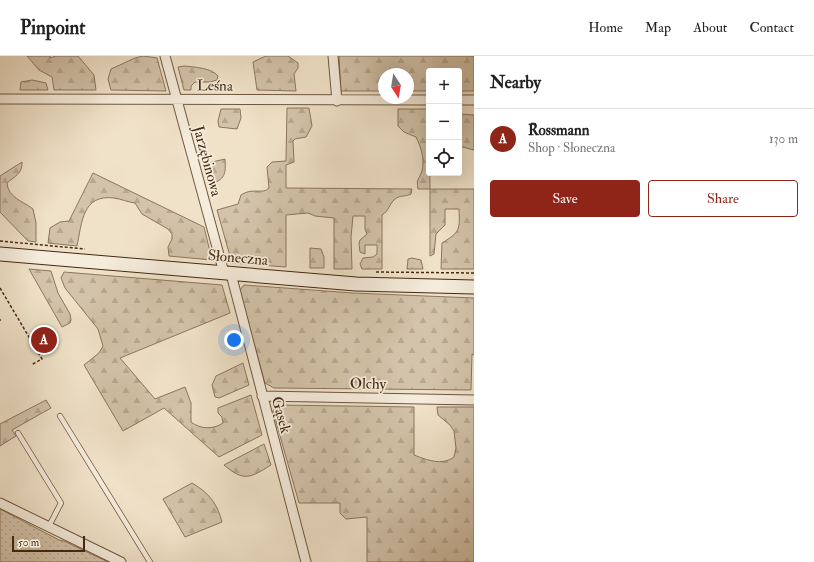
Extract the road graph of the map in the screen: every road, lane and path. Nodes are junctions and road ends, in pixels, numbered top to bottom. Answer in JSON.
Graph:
{"nodes":[{"id":1,"x":165,"y":56,"type":"edge"},
{"id":2,"x":333,"y":56,"type":"edge"},
{"id":3,"x":0,"y":99,"type":"edge"},
{"id":4,"x":176,"y":100,"type":"junction"},
{"id":5,"x":426,"y":100,"type":"edge"},
{"id":6,"x":462,"y":100,"type":"edge"},
{"id":7,"x":474,"y":100,"type":"edge"},
{"id":8,"x":337,"y":101,"type":"junction"},
{"id":9,"x":0,"y":254,"type":"edge"},
{"id":10,"x":227,"y":274,"type":"junction"},
{"id":11,"x":474,"y":286,"type":"edge"},
{"id":12,"x":0,"y":288,"type":"edge"},
{"id":13,"x":31,"y":365,"type":"dead end"},
{"id":14,"x":262,"y":396,"type":"junction"},
{"id":15,"x":474,"y":400,"type":"edge"},
{"id":16,"x":60,"y":416,"type":"dead end"},
{"id":17,"x":18,"y":433,"type":"dead end"},
{"id":18,"x":0,"y":503,"type":"edge"},
{"id":19,"x":49,"y":526,"type":"junction"},
{"id":20,"x":121,"y":562,"type":"edge"},
{"id":21,"x":150,"y":562,"type":"edge"},
{"id":22,"x":306,"y":562,"type":"edge"}],
"edges":[{"from":1,"to":4,"type":"street","name":"Jarzębinowa"},
{"from":2,"to":8,"type":"street"},
{"from":3,"to":4,"type":"street","name":"Leśna"},
{"from":4,"to":8,"type":"street","name":"Leśna"},
{"from":4,"to":10,"type":"street","name":"Jarzębinowa"},
{"from":5,"to":8,"type":"street","name":"Leśna"},
{"from":6,"to":7,"type":"street"},
{"from":9,"to":10,"type":"main road","name":"Słoneczna"},
{"from":10,"to":11,"type":"main road","name":"Słoneczna"},
{"from":10,"to":14,"type":"street","name":"Gąsek"},
{"from":12,"to":13,"type":"path"},
{"from":14,"to":15,"type":"street","name":"Olchy"},
{"from":14,"to":22,"type":"street","name":"Gąsek"},
{"from":16,"to":21,"type":"lane"},
{"from":17,"to":19,"type":"lane"},
{"from":18,"to":19,"type":"street"},
{"from":19,"to":20,"type":"street"}]}
